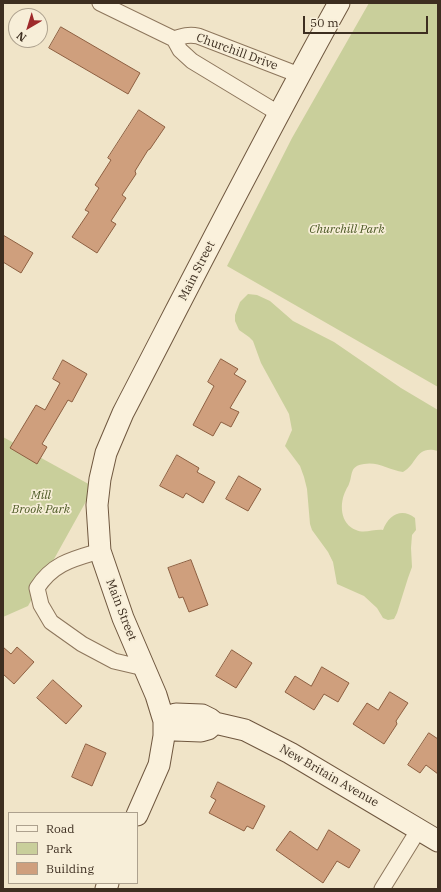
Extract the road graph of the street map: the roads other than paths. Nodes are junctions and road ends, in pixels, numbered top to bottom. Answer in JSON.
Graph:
{"nodes":[{"id":1,"x":100,"y":3,"type":"edge"},
{"id":2,"x":339,"y":3,"type":"edge"},
{"id":3,"x":174,"y":39,"type":"junction"},
{"id":4,"x":299,"y":76,"type":"junction"},
{"id":5,"x":278,"y":113,"type":"junction"},
{"id":6,"x":100,"y":551,"type":"junction"},
{"id":7,"x":144,"y":668,"type":"junction"},
{"id":8,"x":164,"y":721,"type":"junction"},
{"id":9,"x":138,"y":813,"type":"edge"},
{"id":10,"x":419,"y":829,"type":"junction"},
{"id":11,"x":438,"y":841,"type":"edge"},
{"id":12,"x":382,"y":889,"type":"edge"}],
"edges":[{"from":1,"to":3,"type":"street","name":"Churchill Drive"},
{"from":2,"to":4,"type":"main road","name":"Main Street"},
{"from":3,"to":4,"type":"street","name":"Churchill Drive"},
{"from":3,"to":5,"type":"street","name":"Churchill Drive"},
{"from":4,"to":5,"type":"main road","name":"Main Street"},
{"from":5,"to":6,"type":"main road","name":"Main Street"},
{"from":6,"to":7,"type":"main road","name":"Main Street"},
{"from":6,"to":7,"type":"street"},
{"from":7,"to":8,"type":"main road","name":"Main Street"},
{"from":8,"to":9,"type":"main road","name":"Main Street"},
{"from":8,"to":10,"type":"main road","name":"New Britain Avenue"},
{"from":10,"to":11,"type":"main road","name":"New Britain Avenue"},
{"from":10,"to":12,"type":"street"}]}
